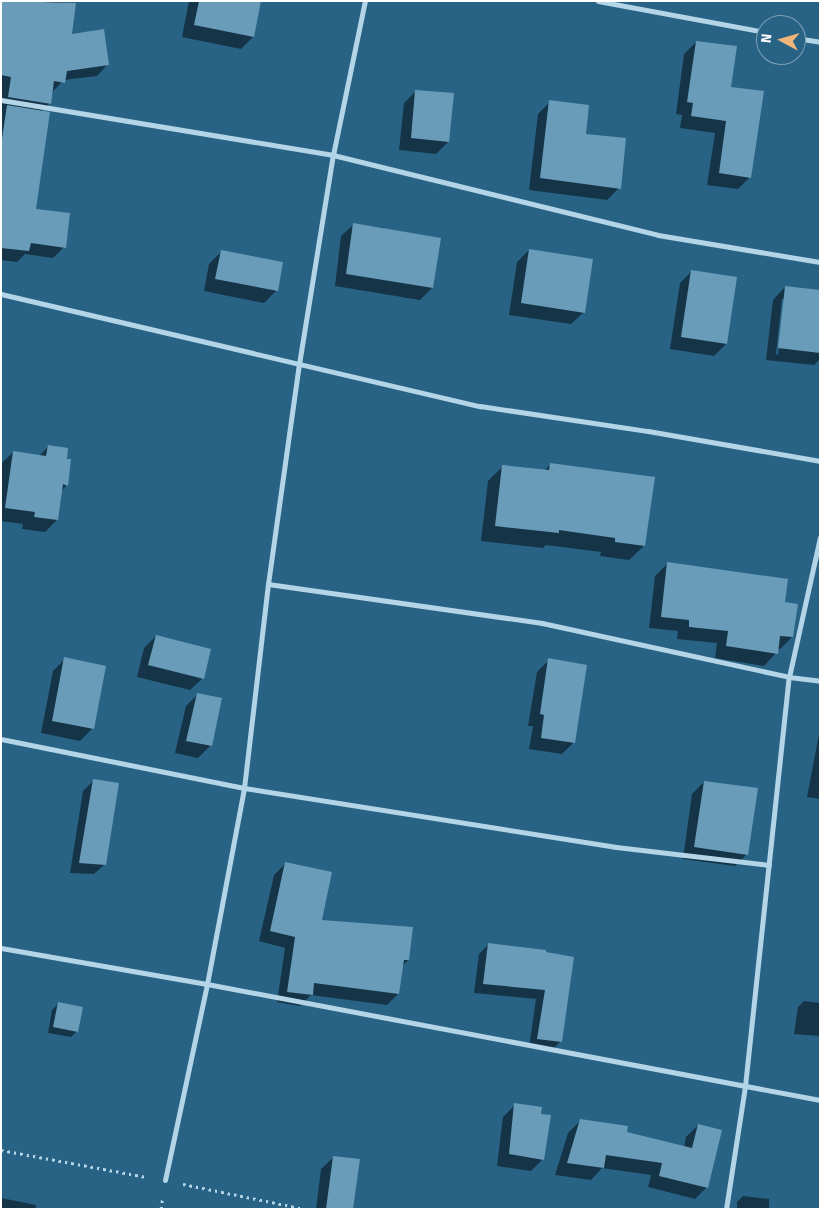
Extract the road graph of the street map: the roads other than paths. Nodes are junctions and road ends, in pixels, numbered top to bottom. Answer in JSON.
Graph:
{"nodes":[{"id":1,"x":365,"y":1,"type":"edge"},
{"id":2,"x":598,"y":1,"type":"edge"},
{"id":3,"x":756,"y":30,"type":"edge"},
{"id":4,"x":806,"y":40,"type":"edge"},
{"id":5,"x":820,"y":42,"type":"edge"},
{"id":6,"x":1,"y":100,"type":"edge"},
{"id":7,"x":333,"y":156,"type":"junction"},
{"id":8,"x":820,"y":262,"type":"edge"},
{"id":9,"x":1,"y":294,"type":"edge"},
{"id":10,"x":299,"y":364,"type":"junction"},
{"id":11,"x":820,"y":461,"type":"edge"},
{"id":12,"x":820,"y":537,"type":"edge"},
{"id":13,"x":268,"y":584,"type":"junction"},
{"id":14,"x":789,"y":677,"type":"junction"},
{"id":15,"x":820,"y":681,"type":"edge"},
{"id":16,"x":1,"y":739,"type":"edge"},
{"id":17,"x":244,"y":788,"type":"junction"},
{"id":18,"x":769,"y":865,"type":"junction"},
{"id":19,"x":1,"y":948,"type":"edge"},
{"id":20,"x":207,"y":984,"type":"junction"},
{"id":21,"x":745,"y":1086,"type":"junction"},
{"id":22,"x":820,"y":1100,"type":"edge"},
{"id":23,"x":165,"y":1180,"type":"dead end"},
{"id":24,"x":726,"y":1209,"type":"edge"}],
"edges":[{"from":1,"to":7,"type":"street"},
{"from":2,"to":3,"type":"street"},
{"from":4,"to":5,"type":"street"},
{"from":6,"to":7,"type":"street"},
{"from":7,"to":8,"type":"street"},
{"from":7,"to":10,"type":"street"},
{"from":9,"to":10,"type":"street"},
{"from":10,"to":11,"type":"street"},
{"from":10,"to":13,"type":"street"},
{"from":12,"to":14,"type":"street"},
{"from":13,"to":14,"type":"street"},
{"from":13,"to":17,"type":"street"},
{"from":14,"to":15,"type":"street"},
{"from":14,"to":18,"type":"street"},
{"from":16,"to":17,"type":"street"},
{"from":17,"to":18,"type":"street"},
{"from":17,"to":20,"type":"street"},
{"from":18,"to":21,"type":"street"},
{"from":19,"to":20,"type":"street"},
{"from":20,"to":21,"type":"street"},
{"from":20,"to":23,"type":"street"},
{"from":21,"to":22,"type":"street"},
{"from":21,"to":24,"type":"street"}]}
